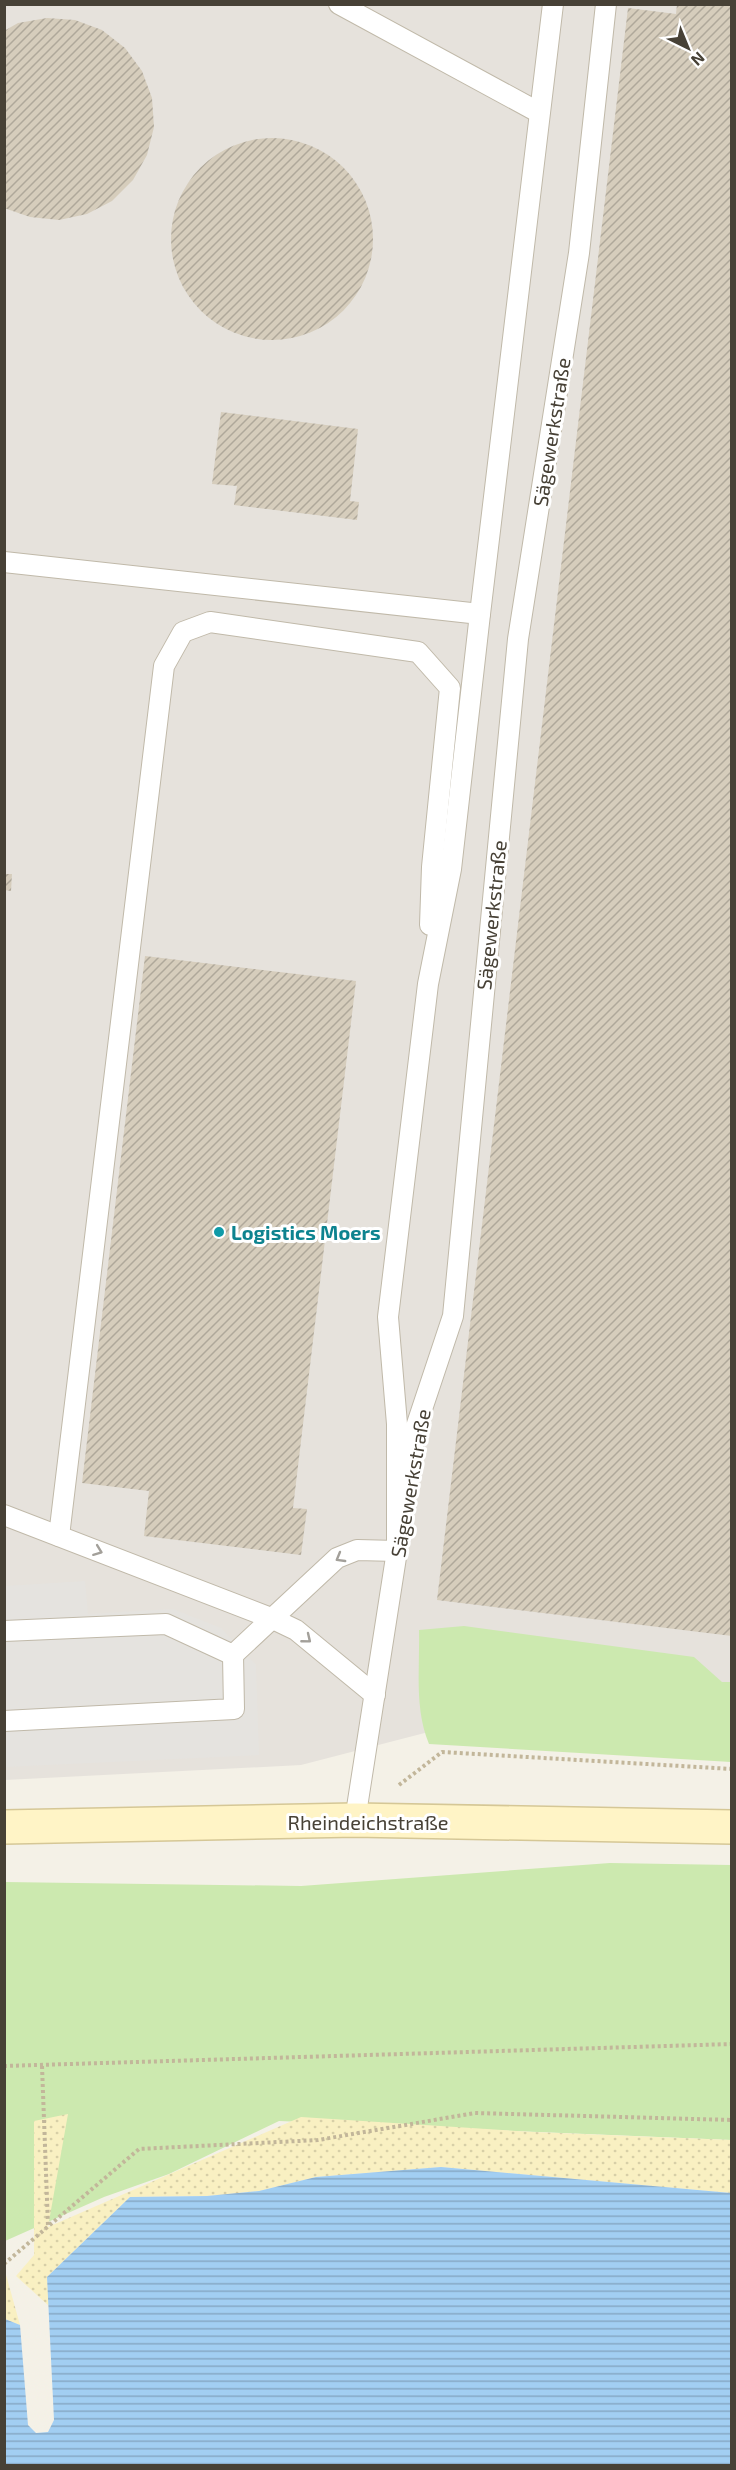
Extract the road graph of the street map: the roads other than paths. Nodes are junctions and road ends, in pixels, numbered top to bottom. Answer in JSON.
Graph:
{"nodes":[{"id":1,"x":339,"y":4,"type":"edge"},
{"id":2,"x":553,"y":4,"type":"edge"},
{"id":3,"x":606,"y":4,"type":"edge"},
{"id":4,"x":538,"y":112,"type":"junction"},
{"id":5,"x":4,"y":562,"type":"edge"},
{"id":6,"x":480,"y":614,"type":"junction"},
{"id":7,"x":428,"y":984,"type":"junction"},
{"id":8,"x":4,"y":1515,"type":"edge"},
{"id":9,"x":59,"y":1536,"type":"junction"},
{"id":10,"x":397,"y":1551,"type":"junction"},
{"id":11,"x":271,"y":1618,"type":"junction"},
{"id":12,"x":4,"y":1631,"type":"edge"},
{"id":13,"x":233,"y":1655,"type":"junction"},
{"id":14,"x":375,"y":1695,"type":"junction"},
{"id":15,"x":4,"y":1721,"type":"edge"},
{"id":16,"x":355,"y":1820,"type":"junction"},
{"id":17,"x":4,"y":1827,"type":"edge"},
{"id":18,"x":732,"y":1827,"type":"edge"}],
"edges":[{"from":1,"to":4,"type":"lane"},
{"from":2,"to":4,"type":"lane"},
{"from":3,"to":10,"type":"lane","name":"Sägewerkstraße"},
{"from":4,"to":6,"type":"lane"},
{"from":5,"to":6,"type":"lane"},
{"from":6,"to":7,"type":"lane"},
{"from":7,"to":9,"type":"lane"},
{"from":7,"to":10,"type":"lane"},
{"from":8,"to":9,"type":"lane"},
{"from":9,"to":11,"type":"lane","one_way":true},
{"from":10,"to":11,"type":"lane","one_way":true},
{"from":10,"to":14,"type":"lane","name":"Sägewerkstraße"},
{"from":11,"to":13,"type":"lane"},
{"from":11,"to":14,"type":"lane","one_way":true},
{"from":12,"to":13,"type":"lane"},
{"from":13,"to":15,"type":"lane"},
{"from":14,"to":16,"type":"lane","name":"Sägewerkstraße"},
{"from":16,"to":17,"type":"main road","name":"Rheindeichstraße"},
{"from":16,"to":18,"type":"main road","name":"Rheindeichstraße"}]}
